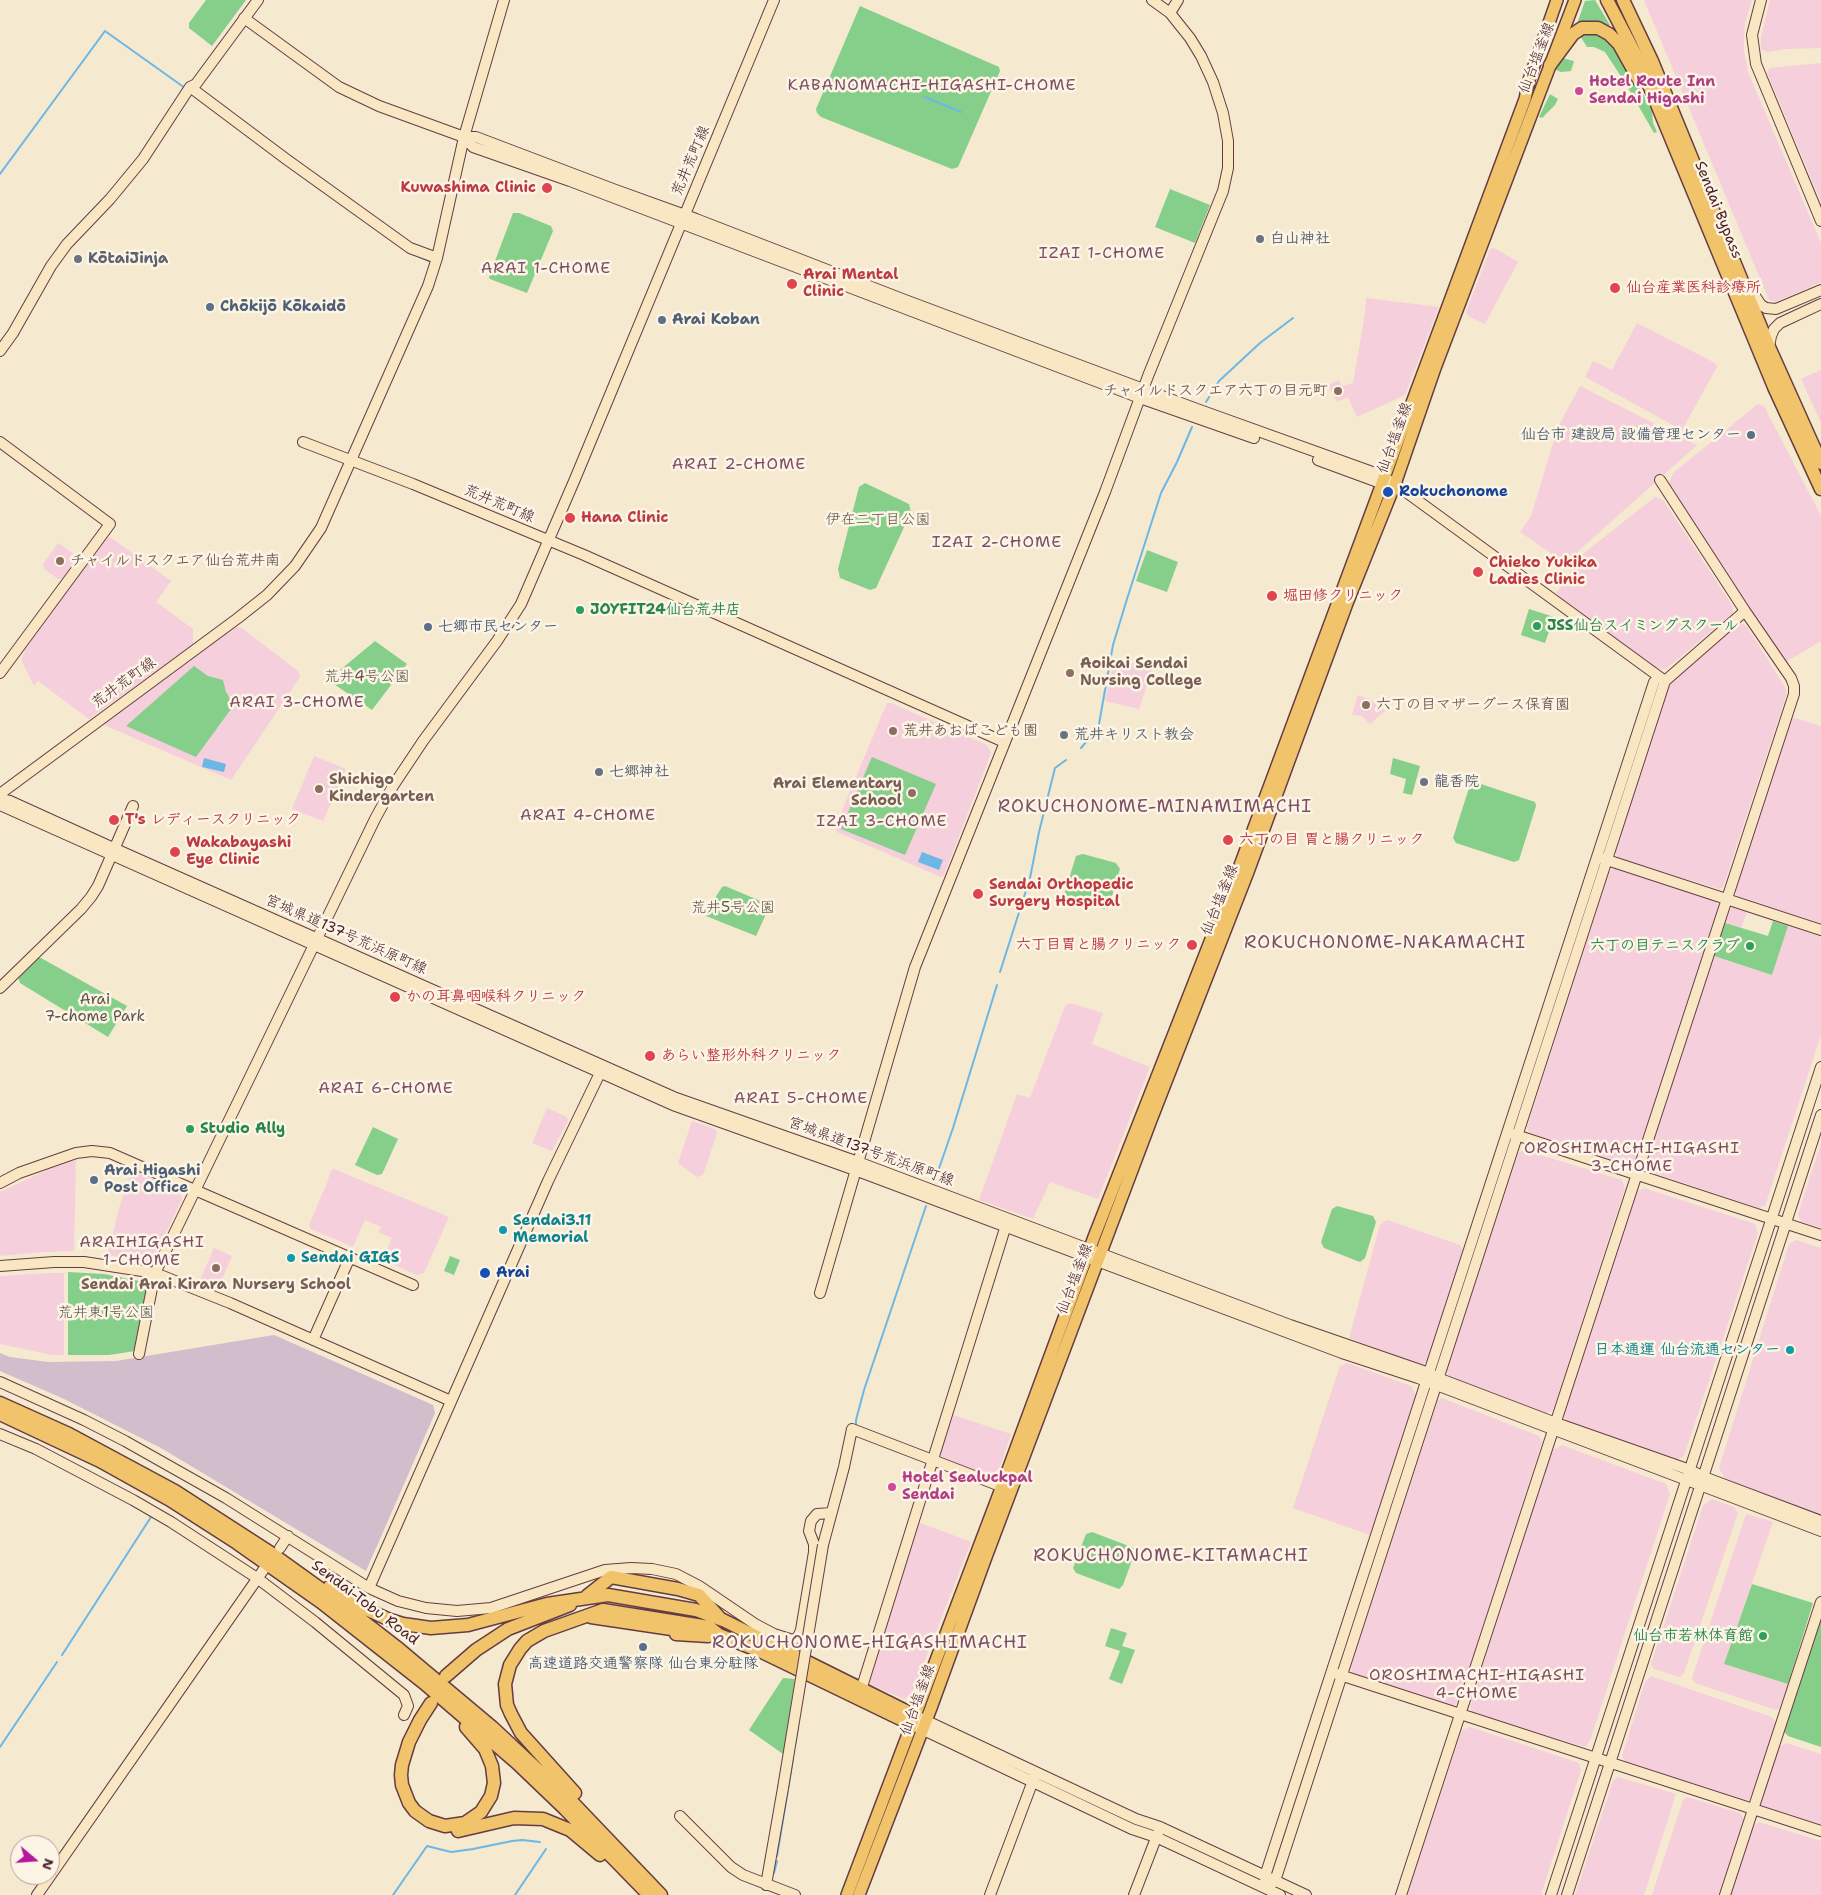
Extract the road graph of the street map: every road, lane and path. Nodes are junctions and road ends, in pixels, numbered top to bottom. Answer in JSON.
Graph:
{"nodes":[{"id":1,"x":258,"y":0,"type":"edge"},
{"id":2,"x":504,"y":0,"type":"edge"},
{"id":3,"x":774,"y":0,"type":"edge"},
{"id":4,"x":1152,"y":0,"type":"edge"},
{"id":5,"x":1178,"y":0,"type":"edge"},
{"id":6,"x":1557,"y":0,"type":"edge"},
{"id":7,"x":1575,"y":0,"type":"edge"},
{"id":8,"x":1607,"y":0,"type":"edge"},
{"id":9,"x":1623,"y":0,"type":"edge"},
{"id":10,"x":1761,"y":0,"type":"edge"},
{"id":11,"x":1170,"y":14,"type":"junction"},
{"id":12,"x":244,"y":18,"type":"junction"},
{"id":13,"x":1550,"y":65,"type":"junction"},
{"id":14,"x":189,"y":90,"type":"junction"},
{"id":15,"x":1660,"y":112,"type":"junction"},
{"id":16,"x":464,"y":138,"type":"junction"},
{"id":17,"x":682,"y":219,"type":"junction"},
{"id":18,"x":1821,"y":221,"type":"edge"},
{"id":19,"x":1730,"y":252,"type":"junction"},
{"id":20,"x":437,"y":258,"type":"junction"},
{"id":21,"x":1821,"y":290,"type":"edge"},
{"id":22,"x":1821,"y":304,"type":"edge"},
{"id":23,"x":1769,"y":347,"type":"junction"},
{"id":24,"x":0,"y":351,"type":"edge"},
{"id":25,"x":1142,"y":394,"type":"junction"},
{"id":26,"x":0,"y":442,"type":"edge"},
{"id":27,"x":302,"y":442,"type":"dead end"},
{"id":28,"x":352,"y":461,"type":"junction"},
{"id":29,"x":1821,"y":464,"type":"edge"},
{"id":30,"x":1660,"y":480,"type":"dead end"},
{"id":31,"x":1388,"y":483,"type":"junction"},
{"id":32,"x":1821,"y":489,"type":"edge"},
{"id":33,"x":548,"y":541,"type":"junction"},
{"id":34,"x":1745,"y":611,"type":"junction"},
{"id":35,"x":0,"y":673,"type":"edge"},
{"id":36,"x":1660,"y":682,"type":"junction"},
{"id":37,"x":1004,"y":742,"type":"junction"},
{"id":38,"x":0,"y":794,"type":"edge"},
{"id":39,"x":0,"y":800,"type":"edge"},
{"id":40,"x":0,"y":805,"type":"edge"},
{"id":41,"x":132,"y":806,"type":"dead end"},
{"id":42,"x":112,"y":852,"type":"junction"},
{"id":43,"x":1603,"y":858,"type":"junction"},
{"id":44,"x":1728,"y":899,"type":"junction"},
{"id":45,"x":1821,"y":930,"type":"edge"},
{"id":46,"x":316,"y":942,"type":"junction"},
{"id":47,"x":0,"y":988,"type":"edge"},
{"id":48,"x":1821,"y":1067,"type":"edge"},
{"id":49,"x":600,"y":1073,"type":"junction"},
{"id":50,"x":1821,"y":1115,"type":"edge"},
{"id":51,"x":1513,"y":1134,"type":"junction"},
{"id":52,"x":856,"y":1166,"type":"junction"},
{"id":53,"x":1636,"y":1174,"type":"junction"},
{"id":54,"x":0,"y":1183,"type":"edge"},
{"id":55,"x":196,"y":1189,"type":"junction"},
{"id":56,"x":1771,"y":1219,"type":"junction"},
{"id":57,"x":1007,"y":1222,"type":"junction"},
{"id":58,"x":1786,"y":1224,"type":"junction"},
{"id":59,"x":1821,"y":1235,"type":"edge"},
{"id":60,"x":1088,"y":1253,"type":"junction"},
{"id":61,"x":350,"y":1257,"type":"junction"},
{"id":62,"x":1100,"y":1257,"type":"junction"},
{"id":63,"x":0,"y":1266,"type":"edge"},
{"id":64,"x":155,"y":1273,"type":"junction"},
{"id":65,"x":413,"y":1285,"type":"dead end"},
{"id":66,"x":820,"y":1293,"type":"dead end"},
{"id":67,"x":313,"y":1340,"type":"junction"},
{"id":68,"x":139,"y":1354,"type":"dead end"},
{"id":69,"x":1433,"y":1379,"type":"junction"},
{"id":70,"x":0,"y":1382,"type":"edge"},
{"id":71,"x":451,"y":1401,"type":"junction"},
{"id":72,"x":0,"y":1402,"type":"edge"},
{"id":73,"x":0,"y":1414,"type":"edge"},
{"id":74,"x":1555,"y":1427,"type":"junction"},
{"id":75,"x":0,"y":1434,"type":"edge"},
{"id":76,"x":933,"y":1460,"type":"junction"},
{"id":77,"x":1688,"y":1474,"type":"junction"},
{"id":78,"x":1702,"y":1481,"type":"junction"},
{"id":79,"x":1006,"y":1489,"type":"junction"},
{"id":80,"x":208,"y":1512,"type":"junction"},
{"id":81,"x":831,"y":1513,"type":"junction"},
{"id":82,"x":1821,"y":1521,"type":"edge"},
{"id":83,"x":1821,"y":1530,"type":"edge"},
{"id":84,"x":288,"y":1536,"type":"junction"},
{"id":85,"x":280,"y":1548,"type":"dead end"},
{"id":86,"x":264,"y":1569,"type":"dead end"},
{"id":87,"x":612,"y":1577,"type":"junction"},
{"id":88,"x":257,"y":1578,"type":"junction"},
{"id":89,"x":369,"y":1588,"type":"junction"},
{"id":90,"x":585,"y":1598,"type":"junction"},
{"id":91,"x":1821,"y":1602,"type":"edge"},
{"id":92,"x":605,"y":1607,"type":"junction"},
{"id":93,"x":562,"y":1612,"type":"junction"},
{"id":94,"x":583,"y":1617,"type":"junction"},
{"id":95,"x":722,"y":1620,"type":"junction"},
{"id":96,"x":601,"y":1623,"type":"junction"},
{"id":97,"x":356,"y":1628,"type":"junction"},
{"id":98,"x":718,"y":1634,"type":"junction"},
{"id":99,"x":1337,"y":1673,"type":"junction"},
{"id":100,"x":448,"y":1678,"type":"dead end"},
{"id":101,"x":861,"y":1690,"type":"junction"},
{"id":102,"x":1461,"y":1714,"type":"junction"},
{"id":103,"x":404,"y":1715,"type":"dead end"},
{"id":104,"x":919,"y":1723,"type":"junction"},
{"id":105,"x":1596,"y":1758,"type":"junction"},
{"id":106,"x":1610,"y":1763,"type":"junction"},
{"id":107,"x":1035,"y":1778,"type":"junction"},
{"id":108,"x":1753,"y":1809,"type":"junction"},
{"id":109,"x":680,"y":1816,"type":"dead end"},
{"id":110,"x":1160,"y":1827,"type":"junction"},
{"id":111,"x":1821,"y":1831,"type":"edge"},
{"id":112,"x":1156,"y":1837,"type":"junction"},
{"id":113,"x":1270,"y":1878,"type":"junction"},
{"id":114,"x":766,"y":1885,"type":"junction"},
{"id":115,"x":1266,"y":1888,"type":"junction"},
{"id":116,"x":37,"y":1895,"type":"edge"},
{"id":117,"x":642,"y":1895,"type":"edge"},
{"id":118,"x":649,"y":1895,"type":"edge"},
{"id":119,"x":662,"y":1895,"type":"edge"},
{"id":120,"x":795,"y":1895,"type":"edge"},
{"id":121,"x":847,"y":1895,"type":"edge"},
{"id":122,"x":859,"y":1895,"type":"edge"},
{"id":123,"x":990,"y":1895,"type":"edge"},
{"id":124,"x":1134,"y":1895,"type":"edge"},
{"id":125,"x":1280,"y":1895,"type":"edge"},
{"id":126,"x":1306,"y":1895,"type":"edge"},
{"id":127,"x":1401,"y":1895,"type":"edge"},
{"id":128,"x":1551,"y":1895,"type":"edge"},
{"id":129,"x":1567,"y":1895,"type":"edge"},
{"id":130,"x":1725,"y":1895,"type":"edge"}],
"edges":[{"from":1,"to":12,"type":"street"},
{"from":2,"to":16,"type":"street"},
{"from":3,"to":17,"type":"street","name":"荒井荒町線"},
{"from":4,"to":11,"type":"street"},
{"from":5,"to":11,"type":"street"},
{"from":6,"to":31,"type":"main road","name":"仙台塩釜線"},
{"from":7,"to":13,"type":"main road","name":"仙台塩釜線"},
{"from":8,"to":15,"type":"highway","name":"Sendai Bypass"},
{"from":9,"to":19,"type":"highway","name":"Sendai Bypass"},
{"from":10,"to":18,"type":"street"},
{"from":11,"to":25,"type":"street"},
{"from":12,"to":14,"type":"street"},
{"from":12,"to":16,"type":"street"},
{"from":13,"to":15,"type":"highway"},
{"from":13,"to":31,"type":"main road","name":"仙台塩釜線"},
{"from":14,"to":20,"type":"street"},
{"from":14,"to":24,"type":"street"},
{"from":15,"to":32,"type":"highway","name":"Sendai Bypass"},
{"from":16,"to":17,"type":"street"},
{"from":16,"to":20,"type":"street"},
{"from":17,"to":25,"type":"street"},
{"from":17,"to":33,"type":"street","name":"荒井荒町線"},
{"from":19,"to":21,"type":"street"},
{"from":19,"to":23,"type":"highway","name":"Sendai Bypass"},
{"from":20,"to":28,"type":"street"},
{"from":22,"to":23,"type":"street"},
{"from":23,"to":29,"type":"highway","name":"Sendai Bypass"},
{"from":25,"to":31,"type":"street"},
{"from":25,"to":37,"type":"street"},
{"from":26,"to":35,"type":"street"},
{"from":27,"to":28,"type":"street"},
{"from":28,"to":33,"type":"street","name":"荒井荒町線"},
{"from":28,"to":38,"type":"street","name":"荒井荒町線"},
{"from":30,"to":34,"type":"street"},
{"from":31,"to":36,"type":"street"},
{"from":31,"to":60,"type":"main road","name":"仙台塩釜線"},
{"from":31,"to":62,"type":"main road","name":"仙台塩釜線"},
{"from":33,"to":37,"type":"street"},
{"from":33,"to":46,"type":"street"},
{"from":34,"to":36,"type":"street"},
{"from":34,"to":44,"type":"street"},
{"from":36,"to":43,"type":"street"},
{"from":37,"to":52,"type":"street"},
{"from":39,"to":42,"type":"street","name":"宮城県道137号荒浜原町線"},
{"from":40,"to":42,"type":"street","name":"宮城県道137号荒浜原町線"},
{"from":41,"to":42,"type":"street"},
{"from":42,"to":46,"type":"street","name":"宮城県道137号荒浜原町線"},
{"from":42,"to":47,"type":"street"},
{"from":43,"to":44,"type":"street"},
{"from":43,"to":51,"type":"street"},
{"from":44,"to":45,"type":"street"},
{"from":44,"to":53,"type":"street"},
{"from":46,"to":49,"type":"street","name":"宮城県道137号荒浜原町線"},
{"from":46,"to":52,"type":"street","name":"宮城県道137号荒浜原町線"},
{"from":46,"to":55,"type":"street"},
{"from":48,"to":56,"type":"street"},
{"from":49,"to":52,"type":"street","name":"宮城県道137号荒浜原町線"},
{"from":49,"to":71,"type":"street"},
{"from":50,"to":58,"type":"street"},
{"from":51,"to":53,"type":"street"},
{"from":51,"to":69,"type":"street"},
{"from":52,"to":57,"type":"street","name":"宮城県道137号荒浜原町線"},
{"from":52,"to":66,"type":"street"},
{"from":53,"to":56,"type":"street"},
{"from":53,"to":74,"type":"street"},
{"from":54,"to":55,"type":"street"},
{"from":55,"to":61,"type":"street"},
{"from":55,"to":64,"type":"street"},
{"from":56,"to":58,"type":"street"},
{"from":56,"to":77,"type":"street"},
{"from":57,"to":60,"type":"street","name":"宮城県道137号荒浜原町線"},
{"from":57,"to":76,"type":"street"},
{"from":58,"to":59,"type":"street"},
{"from":58,"to":78,"type":"street"},
{"from":60,"to":62,"type":"street","name":"宮城県道137号荒浜原町線"},
{"from":60,"to":79,"type":"main road","name":"仙台塩釜線"},
{"from":61,"to":65,"type":"street"},
{"from":61,"to":67,"type":"street"},
{"from":62,"to":69,"type":"street","name":"宮城県道137号荒浜原町線"},
{"from":62,"to":79,"type":"main road","name":"仙台塩釜線"},
{"from":63,"to":64,"type":"street"},
{"from":64,"to":67,"type":"street"},
{"from":64,"to":68,"type":"street"},
{"from":67,"to":71,"type":"street"},
{"from":69,"to":74,"type":"street","name":"宮城県道137号荒浜原町線"},
{"from":69,"to":99,"type":"street"},
{"from":70,"to":84,"type":"street"},
{"from":71,"to":89,"type":"street"},
{"from":72,"to":80,"type":"highway","name":"Sendai-Tobu Road"},
{"from":73,"to":97,"type":"highway","name":"Sendai-Tobu Road"},
{"from":74,"to":77,"type":"street","name":"宮城県道137号荒浜原町線"},
{"from":74,"to":102,"type":"street"},
{"from":75,"to":88,"type":"street"},
{"from":76,"to":79,"type":"street"},
{"from":76,"to":81,"type":"street"},
{"from":76,"to":101,"type":"street"},
{"from":77,"to":78,"type":"street","name":"宮城県道137号荒浜原町線"},
{"from":77,"to":105,"type":"street"},
{"from":78,"to":82,"type":"street"},
{"from":78,"to":83,"type":"street"},
{"from":78,"to":106,"type":"street"},
{"from":79,"to":104,"type":"main road","name":"仙台塩釜線"},
{"from":80,"to":93,"type":"highway"},
{"from":80,"to":119,"type":"highway","name":"Sendai-Tobu Road"},
{"from":81,"to":89,"type":"street"},
{"from":81,"to":114,"type":"street","bridge":true},
{"from":84,"to":85,"type":"street"},
{"from":84,"to":89,"type":"street"},
{"from":86,"to":88,"type":"street"},
{"from":87,"to":90,"type":"highway"},
{"from":87,"to":93,"type":"highway"},
{"from":87,"to":95,"type":"highway"},
{"from":88,"to":103,"type":"street"},
{"from":88,"to":116,"type":"street"},
{"from":90,"to":92,"type":"highway"},
{"from":90,"to":93,"type":"highway"},
{"from":90,"to":95,"type":"highway"},
{"from":91,"to":108,"type":"street"},
{"from":92,"to":93,"type":"highway"},
{"from":92,"to":94,"type":"highway"},
{"from":92,"to":95,"type":"highway"},
{"from":92,"to":98,"type":"highway"},
{"from":93,"to":94,"type":"highway"},
{"from":93,"to":96,"type":"highway"},
{"from":93,"to":100,"type":"highway"},
{"from":93,"to":119,"type":"highway"},
{"from":94,"to":96,"type":"highway"},
{"from":94,"to":98,"type":"highway"},
{"from":95,"to":101,"type":"highway"},
{"from":96,"to":98,"type":"highway"},
{"from":97,"to":117,"type":"highway"},
{"from":97,"to":118,"type":"highway","name":"Sendai-Tobu Road"},
{"from":98,"to":104,"type":"highway"},
{"from":99,"to":102,"type":"street"},
{"from":99,"to":113,"type":"street"},
{"from":101,"to":104,"type":"highway"},
{"from":102,"to":105,"type":"street"},
{"from":102,"to":127,"type":"street"},
{"from":104,"to":107,"type":"street"},
{"from":104,"to":121,"type":"main road","name":"仙台塩釜線"},
{"from":104,"to":122,"type":"main road","name":"仙台塩釜線"},
{"from":105,"to":106,"type":"street"},
{"from":105,"to":128,"type":"street"},
{"from":106,"to":108,"type":"street"},
{"from":106,"to":129,"type":"street"},
{"from":107,"to":110,"type":"street"},
{"from":107,"to":112,"type":"street"},
{"from":107,"to":123,"type":"street"},
{"from":108,"to":111,"type":"street"},
{"from":108,"to":130,"type":"street"},
{"from":109,"to":114,"type":"street"},
{"from":110,"to":112,"type":"street"},
{"from":110,"to":113,"type":"street"},
{"from":112,"to":115,"type":"street"},
{"from":112,"to":124,"type":"street"},
{"from":113,"to":115,"type":"street"},
{"from":113,"to":126,"type":"street"},
{"from":114,"to":120,"type":"street"},
{"from":115,"to":125,"type":"street"}]}
